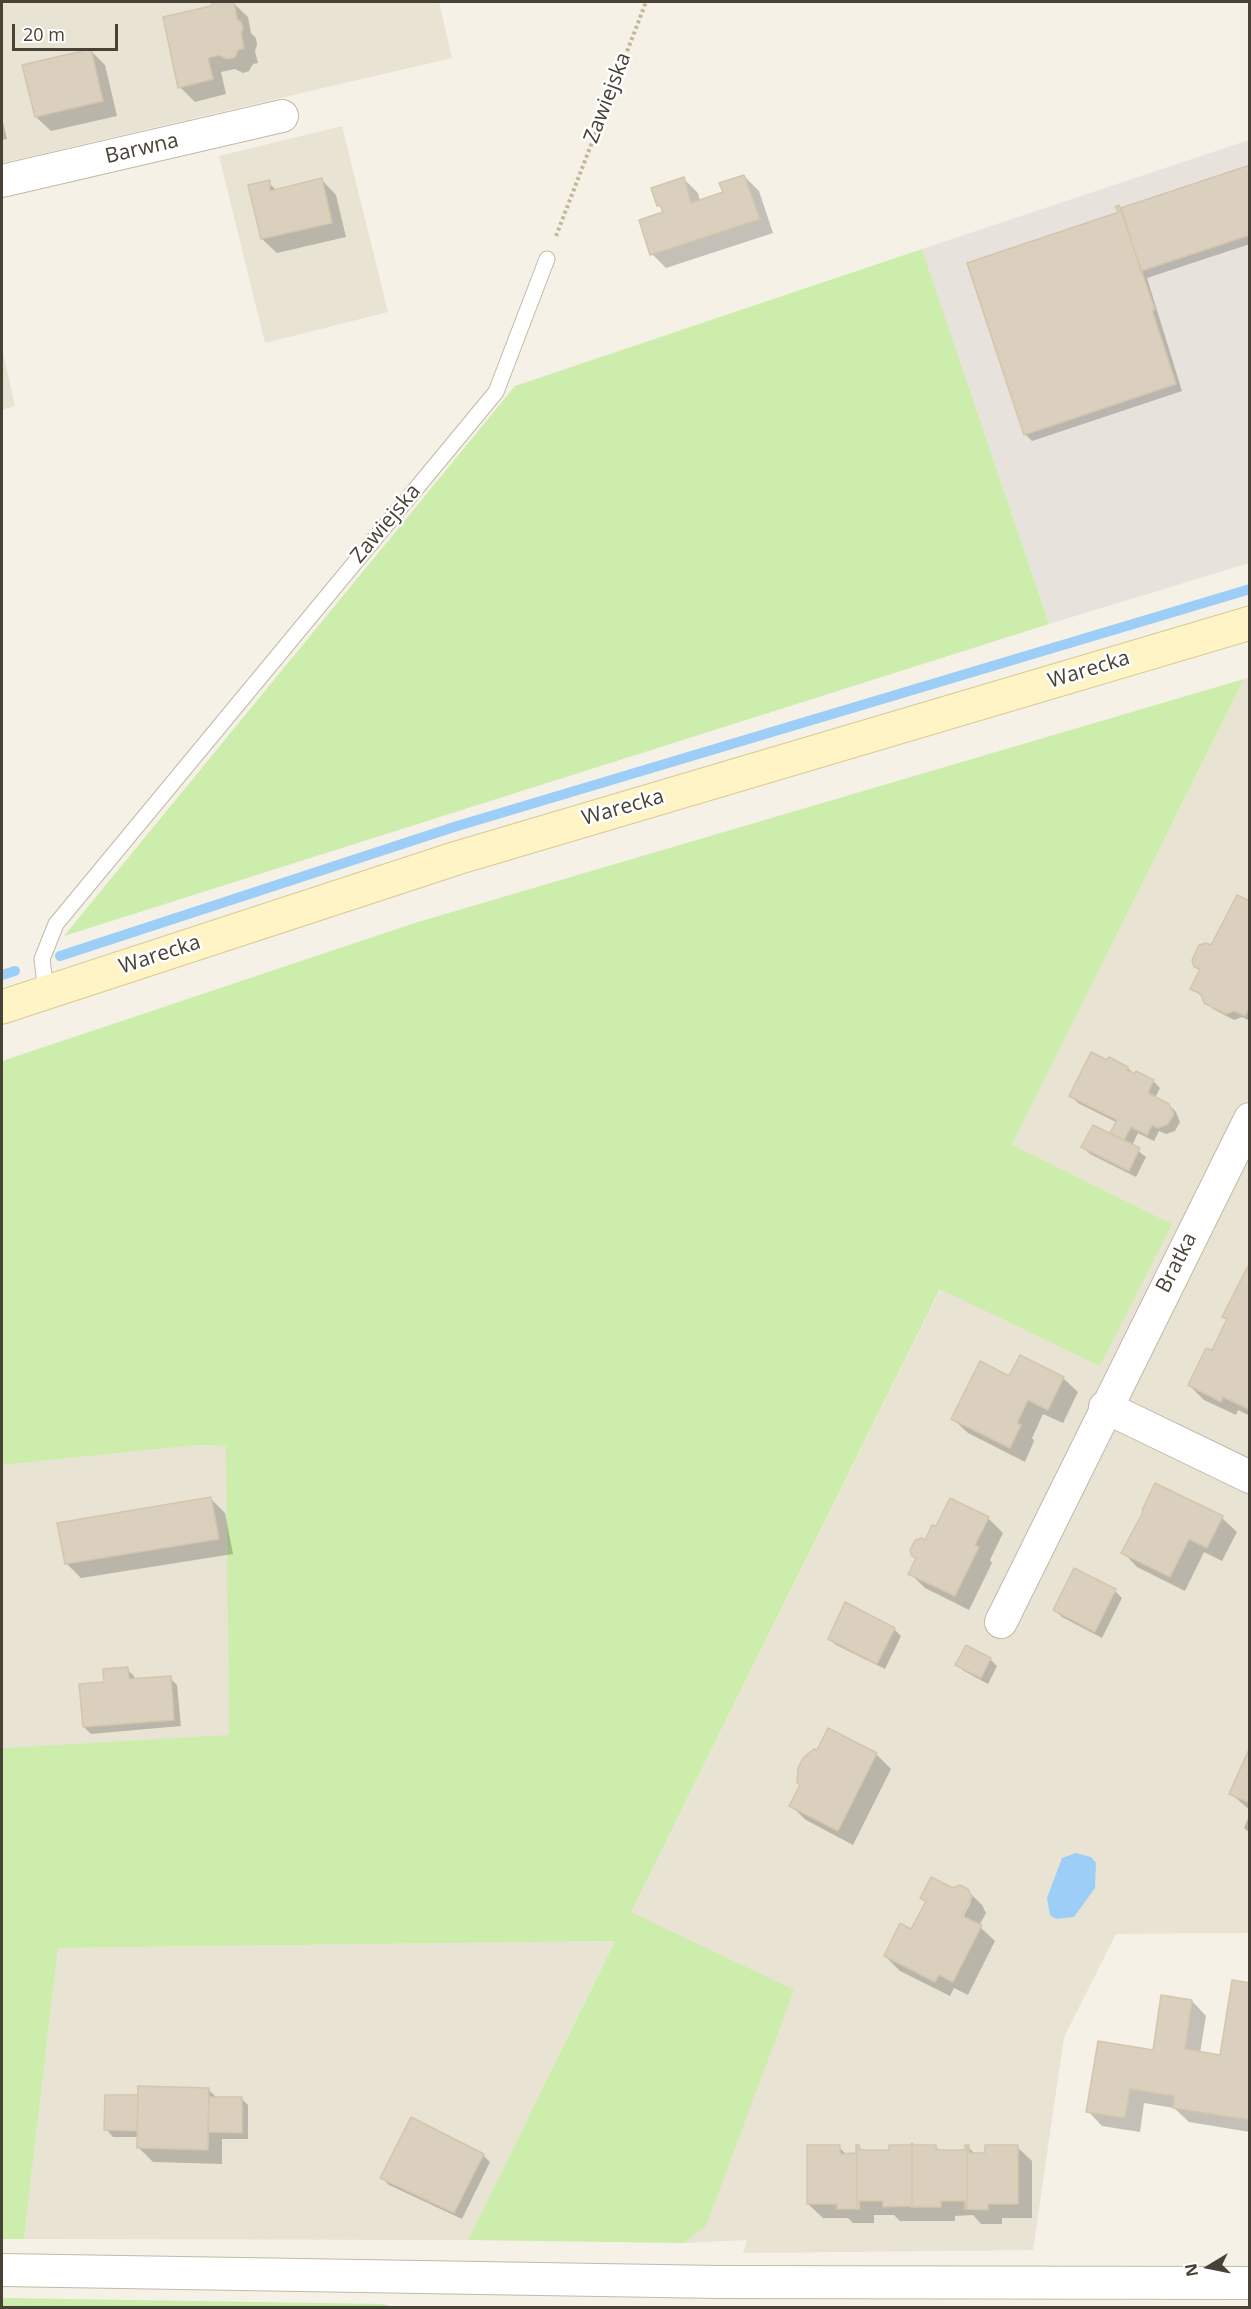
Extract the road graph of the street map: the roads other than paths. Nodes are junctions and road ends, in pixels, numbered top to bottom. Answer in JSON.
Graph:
{"nodes":[{"id":1,"x":282,"y":116,"type":"dead end"},
{"id":2,"x":2,"y":181,"type":"edge"},
{"id":3,"x":547,"y":260,"type":"road end"},
{"id":4,"x":1250,"y":623,"type":"edge"},
{"id":5,"x":46,"y":992,"type":"junction"},
{"id":6,"x":2,"y":1007,"type":"edge"},
{"id":7,"x":1250,"y":1119,"type":"edge"},
{"id":8,"x":1105,"y":1407,"type":"junction"},
{"id":9,"x":1250,"y":1477,"type":"edge"},
{"id":10,"x":1001,"y":1622,"type":"dead end"},
{"id":11,"x":2,"y":2270,"type":"edge"},
{"id":12,"x":1250,"y":2283,"type":"edge"}],
"edges":[{"from":1,"to":2,"type":"street","name":"Barwna"},
{"from":3,"to":5,"type":"lane","name":"Zawiejska"},
{"from":4,"to":5,"type":"street","name":"Warecka"},
{"from":5,"to":6,"type":"street","name":"Warecka"},
{"from":7,"to":8,"type":"street","name":"Bratka"},
{"from":8,"to":9,"type":"street"},
{"from":8,"to":10,"type":"street","name":"Bratka"},
{"from":11,"to":12,"type":"street"}]}
